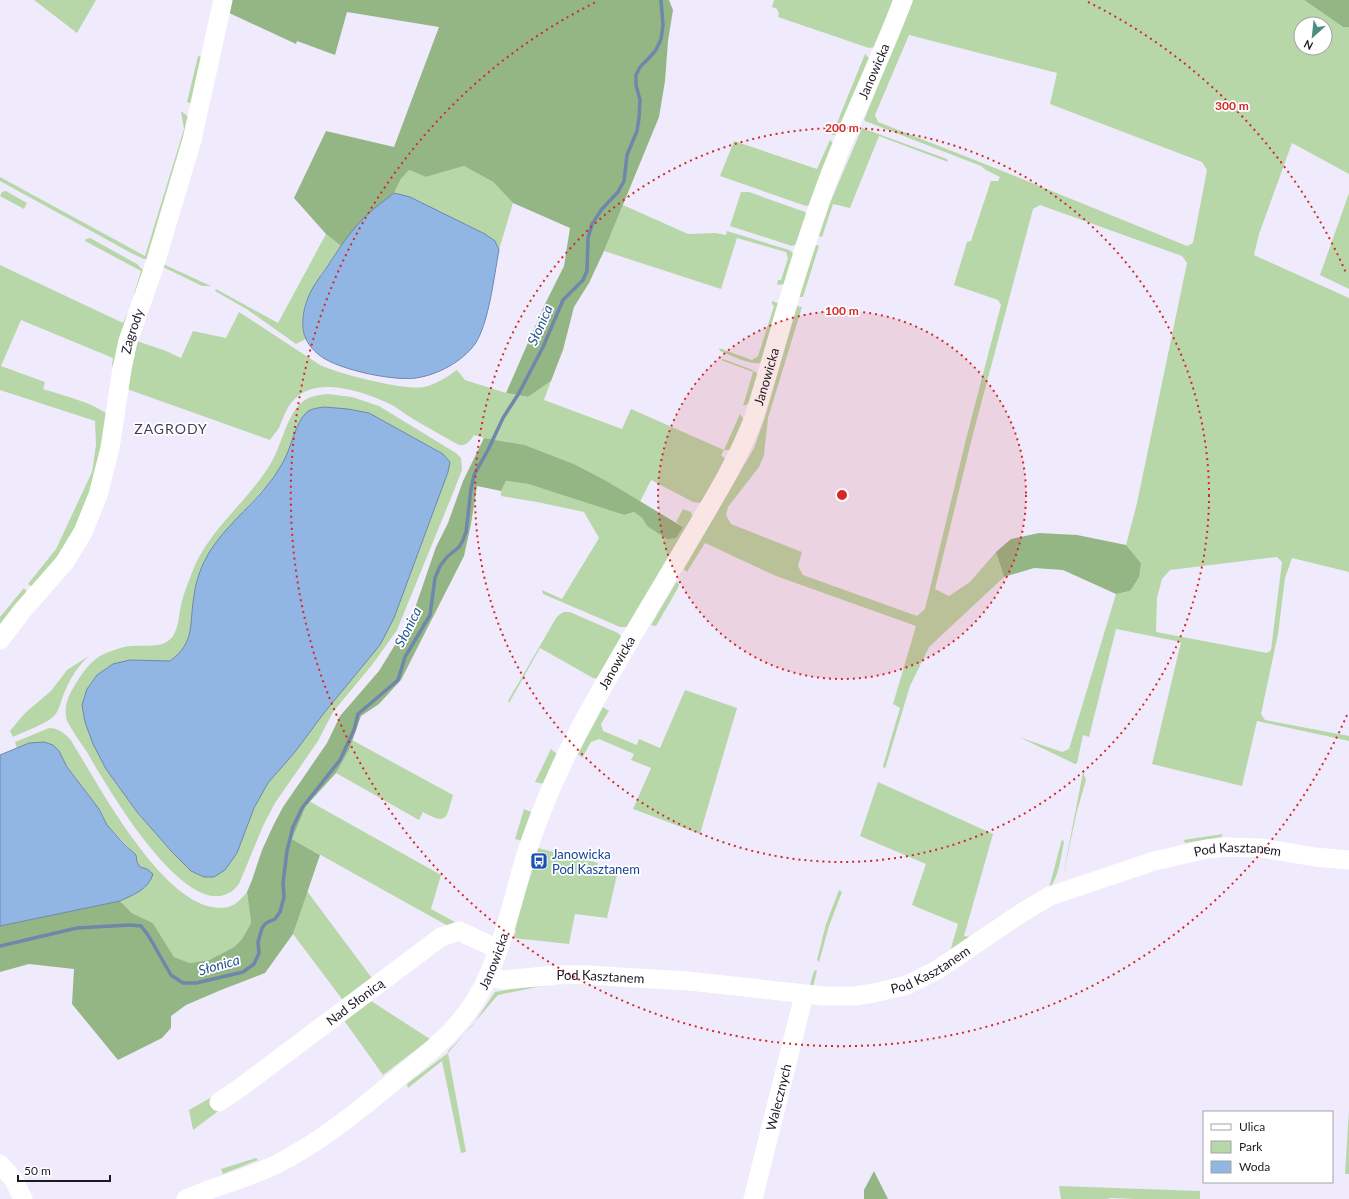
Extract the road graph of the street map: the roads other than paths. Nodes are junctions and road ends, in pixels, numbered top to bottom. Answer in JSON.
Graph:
{"nodes":[{"id":1,"x":223,"y":0,"type":"edge"},
{"id":2,"x":903,"y":0,"type":"edge"},
{"id":3,"x":0,"y":640,"type":"edge"},
{"id":4,"x":1349,"y":860,"type":"edge"},
{"id":5,"x":498,"y":949,"type":"junction"},
{"id":6,"x":488,"y":977,"type":"junction"},
{"id":7,"x":804,"y":995,"type":"junction"},
{"id":8,"x":218,"y":1102,"type":"dead end"},
{"id":9,"x":0,"y":1164,"type":"edge"},
{"id":10,"x":23,"y":1199,"type":"edge"},
{"id":11,"x":186,"y":1199,"type":"edge"},
{"id":12,"x":753,"y":1199,"type":"edge"}],
"edges":[{"from":1,"to":3,"type":"street","name":"Zagrody"},
{"from":2,"to":5,"type":"street","name":"Janowicka"},
{"from":4,"to":7,"type":"street","name":"Pod Kasztanem"},
{"from":5,"to":6,"type":"street","name":"Janowicka"},
{"from":5,"to":8,"type":"street","name":"Nad Słonicą"},
{"from":6,"to":7,"type":"street","name":"Pod Kasztanem"},
{"from":6,"to":11,"type":"street","name":"Janowicka"},
{"from":7,"to":12,"type":"street","name":"Walecznych"},
{"from":9,"to":10,"type":"street"}]}
